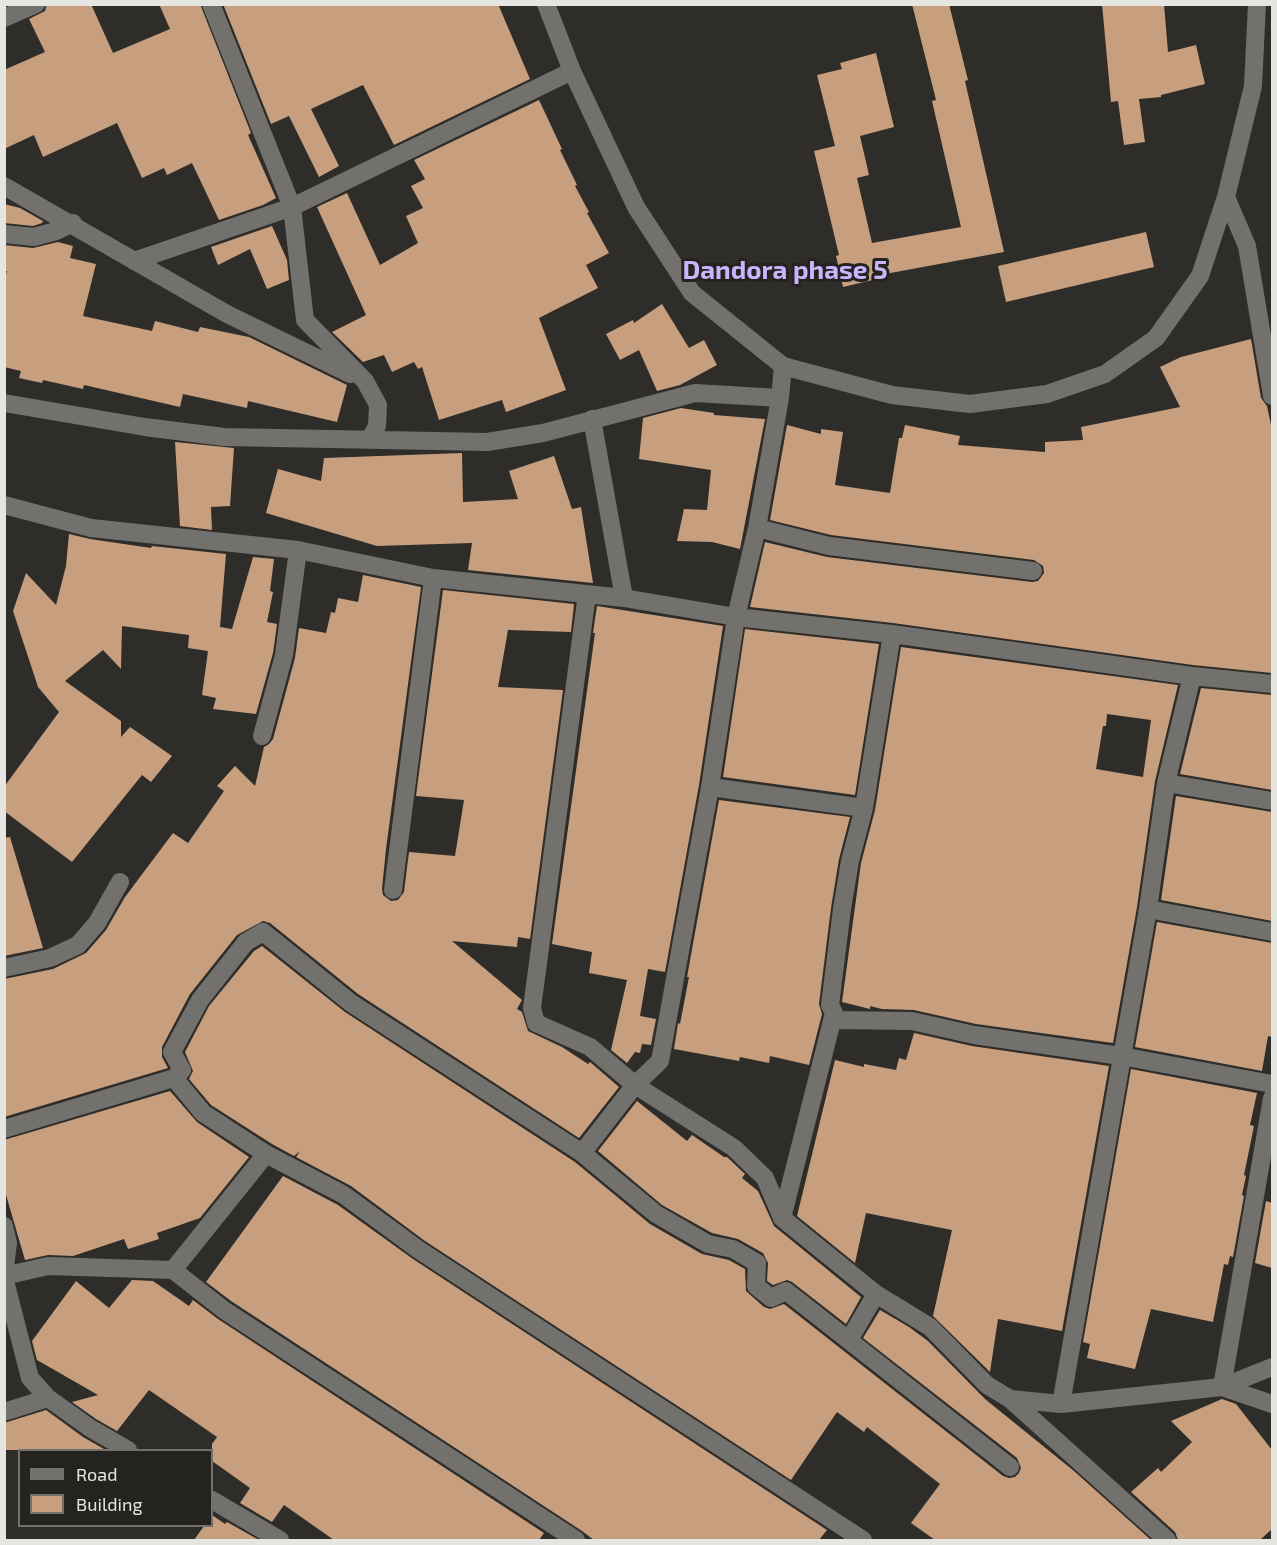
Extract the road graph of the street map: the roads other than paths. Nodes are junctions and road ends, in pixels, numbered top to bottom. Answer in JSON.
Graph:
{"nodes":[{"id":1,"x":36,"y":4,"type":"edge"},
{"id":2,"x":211,"y":4,"type":"edge"},
{"id":3,"x":546,"y":4,"type":"edge"},
{"id":4,"x":1257,"y":4,"type":"edge"},
{"id":5,"x":4,"y":18,"type":"edge"},
{"id":6,"x":572,"y":71,"type":"junction"},
{"id":7,"x":4,"y":186,"type":"edge"},
{"id":8,"x":1226,"y":197,"type":"junction"},
{"id":9,"x":292,"y":207,"type":"junction"},
{"id":10,"x":73,"y":223,"type":"junction"},
{"id":11,"x":4,"y":234,"type":"edge"},
{"id":12,"x":134,"y":261,"type":"junction"},
{"id":13,"x":783,"y":366,"type":"junction"},
{"id":14,"x":365,"y":381,"type":"junction"},
{"id":15,"x":1272,"y":396,"type":"edge"},
{"id":16,"x":780,"y":398,"type":"junction"},
{"id":17,"x":4,"y":403,"type":"edge"},
{"id":18,"x":592,"y":419,"type":"junction"},
{"id":19,"x":370,"y":439,"type":"junction"},
{"id":20,"x":4,"y":505,"type":"edge"},
{"id":21,"x":757,"y":528,"type":"junction"},
{"id":22,"x":298,"y":550,"type":"junction"},
{"id":23,"x":1033,"y":571,"type":"dead end"},
{"id":24,"x":433,"y":578,"type":"junction"},
{"id":25,"x":587,"y":594,"type":"junction"},
{"id":26,"x":624,"y":598,"type":"junction"},
{"id":27,"x":736,"y":617,"type":"junction"},
{"id":28,"x":892,"y":634,"type":"junction"},
{"id":29,"x":1192,"y":676,"type":"junction"},
{"id":30,"x":1272,"y":684,"type":"edge"},
{"id":31,"x":262,"y":736,"type":"dead end"},
{"id":32,"x":1166,"y":783,"type":"junction"},
{"id":33,"x":710,"y":787,"type":"junction"},
{"id":34,"x":1272,"y":801,"type":"edge"},
{"id":35,"x":864,"y":808,"type":"junction"},
{"id":36,"x":120,"y":882,"type":"dead end"},
{"id":37,"x":393,"y":890,"type":"dead end"},
{"id":38,"x":1148,"y":909,"type":"junction"},
{"id":39,"x":1272,"y":932,"type":"edge"},
{"id":40,"x":4,"y":968,"type":"edge"},
{"id":41,"x":832,"y":1020,"type":"junction"},
{"id":42,"x":1121,"y":1056,"type":"junction"},
{"id":43,"x":174,"y":1078,"type":"junction"},
{"id":44,"x":1272,"y":1084,"type":"edge"},
{"id":45,"x":635,"y":1085,"type":"junction"},
{"id":46,"x":1272,"y":1098,"type":"edge"},
{"id":47,"x":4,"y":1128,"type":"edge"},
{"id":48,"x":582,"y":1153,"type":"junction"},
{"id":49,"x":266,"y":1154,"type":"junction"},
{"id":50,"x":782,"y":1218,"type":"junction"},
{"id":51,"x":6,"y":1238,"type":"edge"},
{"id":52,"x":173,"y":1270,"type":"junction"},
{"id":53,"x":4,"y":1276,"type":"edge"},
{"id":54,"x":876,"y":1294,"type":"junction"},
{"id":55,"x":849,"y":1340,"type":"junction"},
{"id":56,"x":1272,"y":1367,"type":"edge"},
{"id":57,"x":1222,"y":1387,"type":"junction"},
{"id":58,"x":48,"y":1398,"type":"junction"},
{"id":59,"x":1010,"y":1399,"type":"junction"},
{"id":60,"x":1061,"y":1404,"type":"junction"},
{"id":61,"x":1272,"y":1404,"type":"edge"},
{"id":62,"x":4,"y":1412,"type":"edge"},
{"id":63,"x":126,"y":1449,"type":"edge"},
{"id":64,"x":1010,"y":1467,"type":"dead end"},
{"id":65,"x":213,"y":1501,"type":"edge"},
{"id":66,"x":279,"y":1540,"type":"edge"},
{"id":67,"x":576,"y":1540,"type":"edge"},
{"id":68,"x":863,"y":1540,"type":"edge"},
{"id":69,"x":1167,"y":1540,"type":"edge"}],
"edges":[{"from":1,"to":5,"type":"street"},
{"from":2,"to":9,"type":"street"},
{"from":3,"to":6,"type":"street"},
{"from":4,"to":8,"type":"street"},
{"from":6,"to":9,"type":"street"},
{"from":6,"to":13,"type":"street"},
{"from":7,"to":10,"type":"street"},
{"from":8,"to":13,"type":"street"},
{"from":8,"to":15,"type":"street"},
{"from":9,"to":12,"type":"street"},
{"from":9,"to":14,"type":"street"},
{"from":10,"to":11,"type":"street"},
{"from":10,"to":12,"type":"street"},
{"from":12,"to":14,"type":"street"},
{"from":13,"to":16,"type":"street"},
{"from":14,"to":19,"type":"street"},
{"from":16,"to":18,"type":"street"},
{"from":16,"to":21,"type":"street"},
{"from":17,"to":19,"type":"street"},
{"from":18,"to":19,"type":"street"},
{"from":18,"to":26,"type":"street"},
{"from":20,"to":22,"type":"street"},
{"from":21,"to":23,"type":"street"},
{"from":21,"to":27,"type":"street"},
{"from":22,"to":24,"type":"street"},
{"from":22,"to":31,"type":"street"},
{"from":24,"to":25,"type":"street"},
{"from":24,"to":37,"type":"street"},
{"from":25,"to":26,"type":"street"},
{"from":25,"to":45,"type":"street"},
{"from":26,"to":27,"type":"street"},
{"from":27,"to":28,"type":"street"},
{"from":27,"to":33,"type":"street"},
{"from":28,"to":29,"type":"street"},
{"from":28,"to":35,"type":"street"},
{"from":29,"to":30,"type":"street"},
{"from":29,"to":32,"type":"street"},
{"from":32,"to":34,"type":"street"},
{"from":32,"to":38,"type":"street"},
{"from":33,"to":35,"type":"street"},
{"from":33,"to":45,"type":"street"},
{"from":35,"to":41,"type":"street"},
{"from":36,"to":40,"type":"street"},
{"from":38,"to":39,"type":"street"},
{"from":38,"to":42,"type":"street"},
{"from":41,"to":42,"type":"street"},
{"from":41,"to":50,"type":"street"},
{"from":42,"to":44,"type":"street"},
{"from":42,"to":60,"type":"street"},
{"from":43,"to":47,"type":"street"},
{"from":43,"to":48,"type":"street"},
{"from":43,"to":49,"type":"street"},
{"from":45,"to":48,"type":"street"},
{"from":45,"to":50,"type":"street"},
{"from":46,"to":57,"type":"street"},
{"from":48,"to":55,"type":"street"},
{"from":49,"to":52,"type":"street"},
{"from":49,"to":68,"type":"street"},
{"from":50,"to":54,"type":"street"},
{"from":51,"to":53,"type":"street"},
{"from":52,"to":53,"type":"street"},
{"from":52,"to":67,"type":"street"},
{"from":53,"to":58,"type":"street"},
{"from":54,"to":55,"type":"street"},
{"from":54,"to":59,"type":"street"},
{"from":55,"to":64,"type":"street"},
{"from":56,"to":57,"type":"street"},
{"from":57,"to":60,"type":"street"},
{"from":57,"to":61,"type":"street"},
{"from":58,"to":62,"type":"street"},
{"from":58,"to":63,"type":"street"},
{"from":59,"to":60,"type":"street"},
{"from":59,"to":69,"type":"street"},
{"from":65,"to":66,"type":"street"}]}
